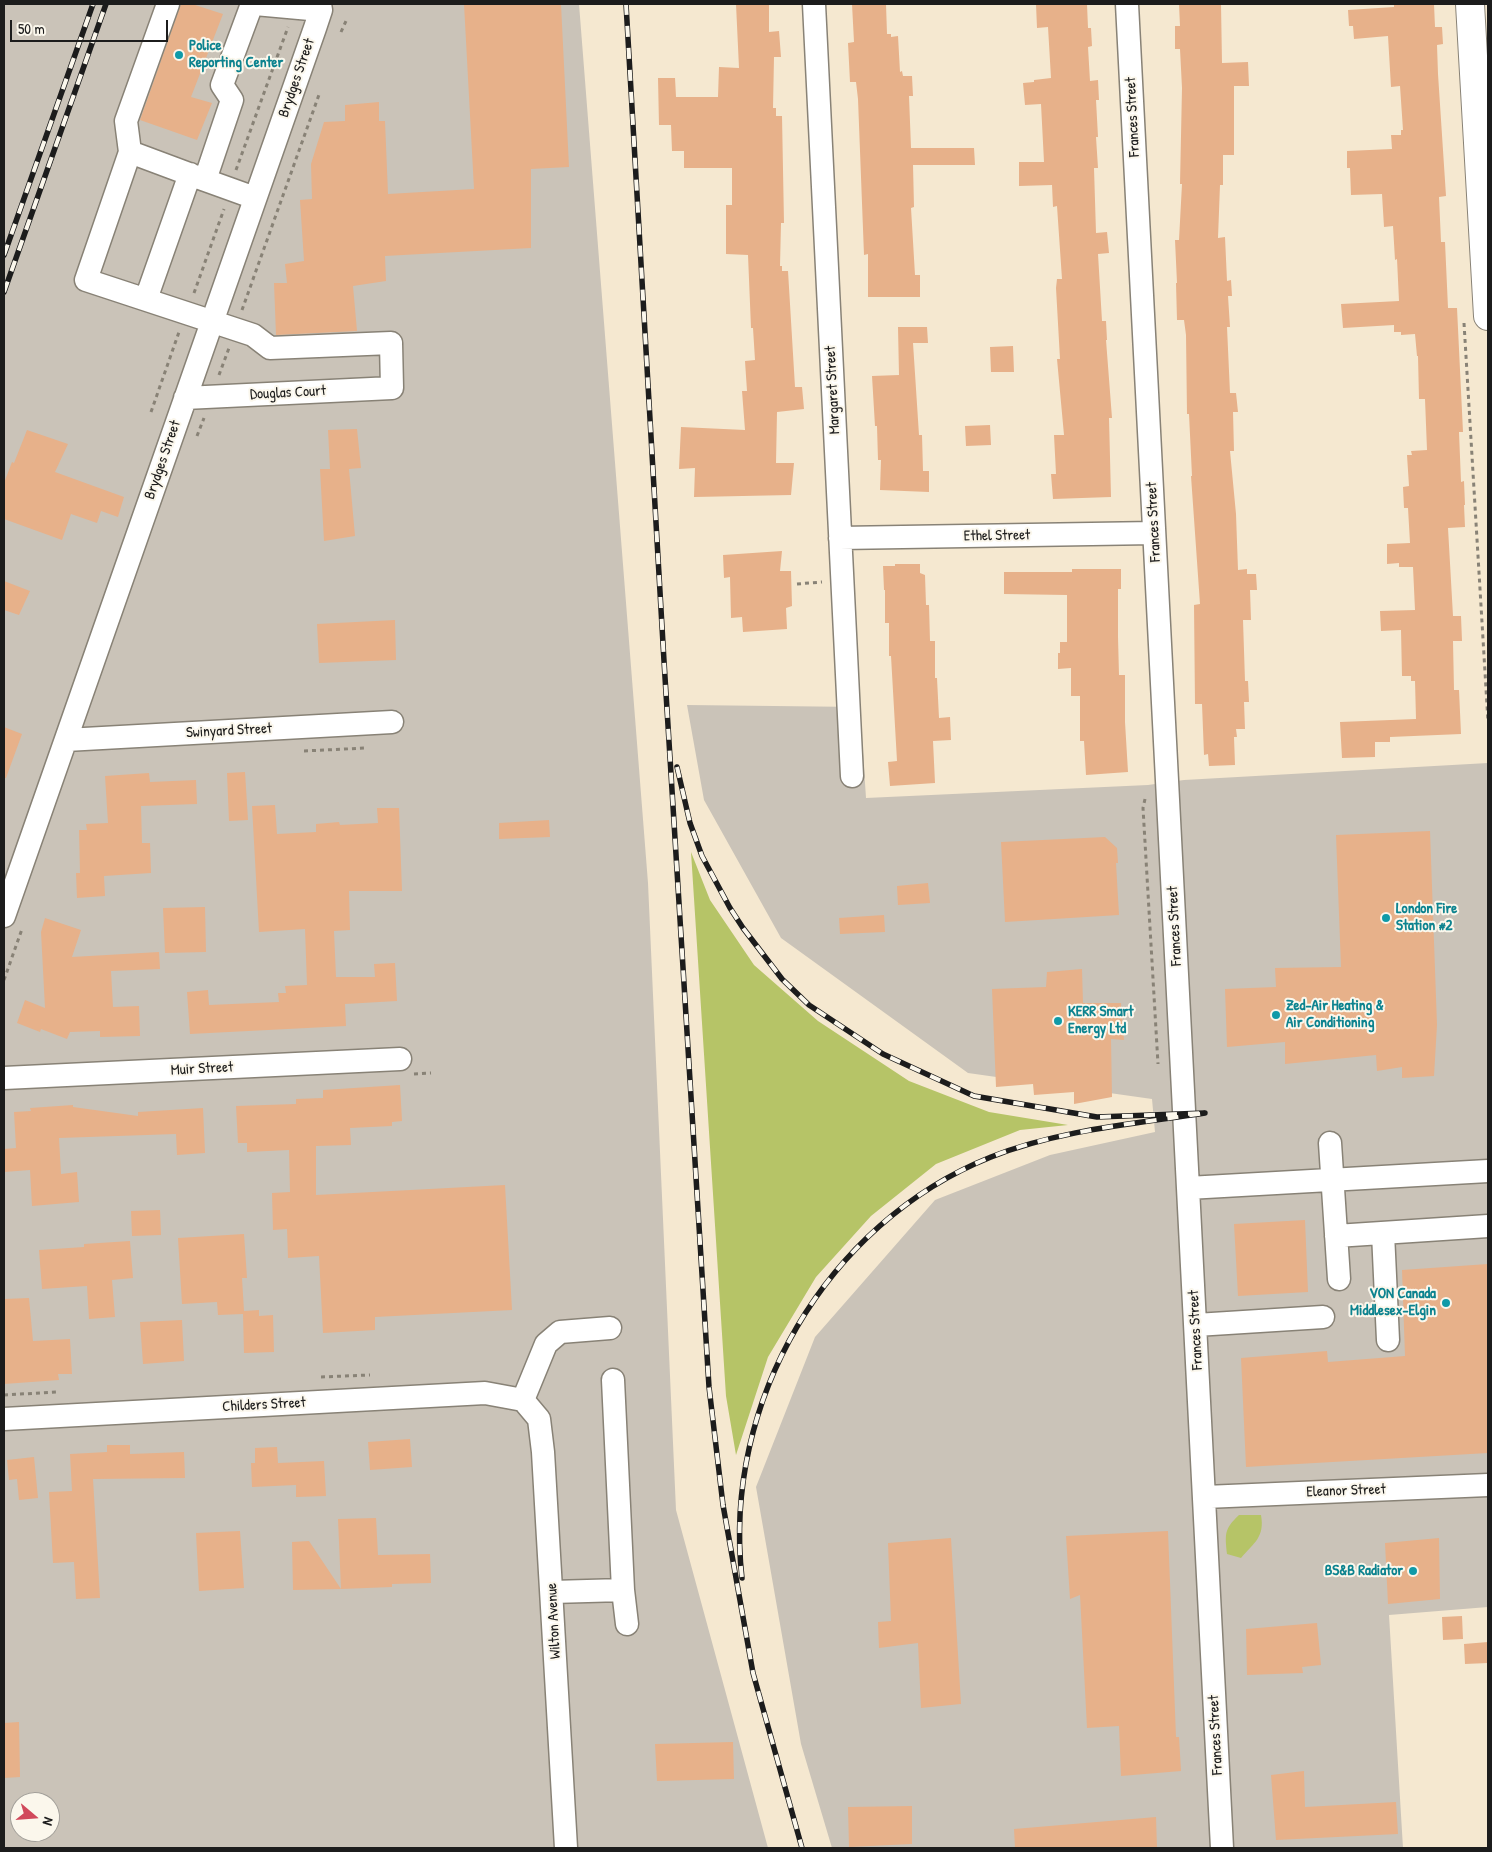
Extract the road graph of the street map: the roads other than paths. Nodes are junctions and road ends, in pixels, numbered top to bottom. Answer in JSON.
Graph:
{"nodes":[{"id":1,"x":168,"y":4,"type":"edge"},
{"id":2,"x":253,"y":4,"type":"edge"},
{"id":3,"x":814,"y":4,"type":"edge"},
{"id":4,"x":1127,"y":4,"type":"edge"},
{"id":5,"x":1470,"y":4,"type":"edge"},
{"id":6,"x":321,"y":7,"type":"edge"},
{"id":7,"x":130,"y":152,"type":"junction"},
{"id":8,"x":198,"y":177,"type":"junction"},
{"id":9,"x":255,"y":198,"type":"junction"},
{"id":10,"x":146,"y":299,"type":"junction"},
{"id":11,"x":1476,"y":319,"type":"edge"},
{"id":12,"x":212,"y":321,"type":"junction"},
{"id":13,"x":185,"y":398,"type":"junction"},
{"id":14,"x":1154,"y":533,"type":"junction"},
{"id":15,"x":840,"y":538,"type":"junction"},
{"id":16,"x":392,"y":722,"type":"dead end"},
{"id":17,"x":66,"y":740,"type":"junction"},
{"id":18,"x":852,"y":776,"type":"dead end"},
{"id":19,"x":14,"y":920,"type":"edge"},
{"id":20,"x":400,"y":1059,"type":"dead end"},
{"id":21,"x":4,"y":1078,"type":"edge"},
{"id":22,"x":1330,"y":1143,"type":"dead end"},
{"id":23,"x":1488,"y":1172,"type":"edge"},
{"id":24,"x":1332,"y":1180,"type":"junction"},
{"id":25,"x":1188,"y":1188,"type":"junction"},
{"id":26,"x":1488,"y":1226,"type":"edge"},
{"id":27,"x":1383,"y":1233,"type":"junction"},
{"id":28,"x":1336,"y":1236,"type":"junction"},
{"id":29,"x":1339,"y":1279,"type":"dead end"},
{"id":30,"x":1323,"y":1317,"type":"dead end"},
{"id":31,"x":1196,"y":1325,"type":"junction"},
{"id":32,"x":610,"y":1328,"type":"dead end"},
{"id":33,"x":1388,"y":1340,"type":"dead end"},
{"id":34,"x":614,"y":1380,"type":"dead end"},
{"id":35,"x":523,"y":1400,"type":"junction"},
{"id":36,"x":4,"y":1419,"type":"edge"},
{"id":37,"x":1488,"y":1485,"type":"edge"},
{"id":38,"x":1205,"y":1497,"type":"junction"},
{"id":39,"x":624,"y":1590,"type":"junction"},
{"id":40,"x":552,"y":1592,"type":"junction"},
{"id":41,"x":627,"y":1624,"type":"dead end"},
{"id":42,"x":566,"y":1848,"type":"edge"},
{"id":43,"x":1222,"y":1848,"type":"edge"}],
"edges":[{"from":1,"to":7,"type":"street"},
{"from":2,"to":6,"type":"street"},
{"from":2,"to":8,"type":"street"},
{"from":3,"to":15,"type":"street","name":"Margaret Street"},
{"from":4,"to":14,"type":"street","name":"Frances Street"},
{"from":5,"to":11,"type":"main road"},
{"from":6,"to":9,"type":"street","name":"Brydges Street"},
{"from":7,"to":8,"type":"street"},
{"from":7,"to":10,"type":"street"},
{"from":8,"to":9,"type":"street"},
{"from":8,"to":10,"type":"street"},
{"from":9,"to":12,"type":"street","name":"Brydges Street"},
{"from":10,"to":12,"type":"street"},
{"from":12,"to":13,"type":"street","name":"Brydges Street"},
{"from":12,"to":13,"type":"street","name":"Douglas Court"},
{"from":13,"to":17,"type":"street","name":"Brydges Street"},
{"from":14,"to":15,"type":"street","name":"Ethel Street"},
{"from":14,"to":25,"type":"street","name":"Frances Street"},
{"from":15,"to":18,"type":"street","name":"Margaret Street"},
{"from":16,"to":17,"type":"street","name":"Swinyard Street"},
{"from":17,"to":19,"type":"street","name":"Brydges Street"},
{"from":20,"to":21,"type":"street","name":"Muir Street"},
{"from":22,"to":24,"type":"street"},
{"from":23,"to":24,"type":"street"},
{"from":24,"to":25,"type":"street"},
{"from":24,"to":28,"type":"street"},
{"from":25,"to":31,"type":"street","name":"Frances Street"},
{"from":26,"to":27,"type":"street"},
{"from":27,"to":28,"type":"street"},
{"from":27,"to":33,"type":"street"},
{"from":28,"to":29,"type":"street"},
{"from":30,"to":31,"type":"street"},
{"from":31,"to":38,"type":"street","name":"Frances Street"},
{"from":32,"to":35,"type":"street"},
{"from":34,"to":39,"type":"street"},
{"from":35,"to":36,"type":"street","name":"Childers Street"},
{"from":35,"to":40,"type":"street","name":"Wilton Avenue"},
{"from":37,"to":38,"type":"street","name":"Eleanor Street"},
{"from":38,"to":43,"type":"street","name":"Frances Street"},
{"from":39,"to":40,"type":"street"},
{"from":39,"to":41,"type":"street"},
{"from":40,"to":42,"type":"street","name":"Wilton Avenue"}]}
